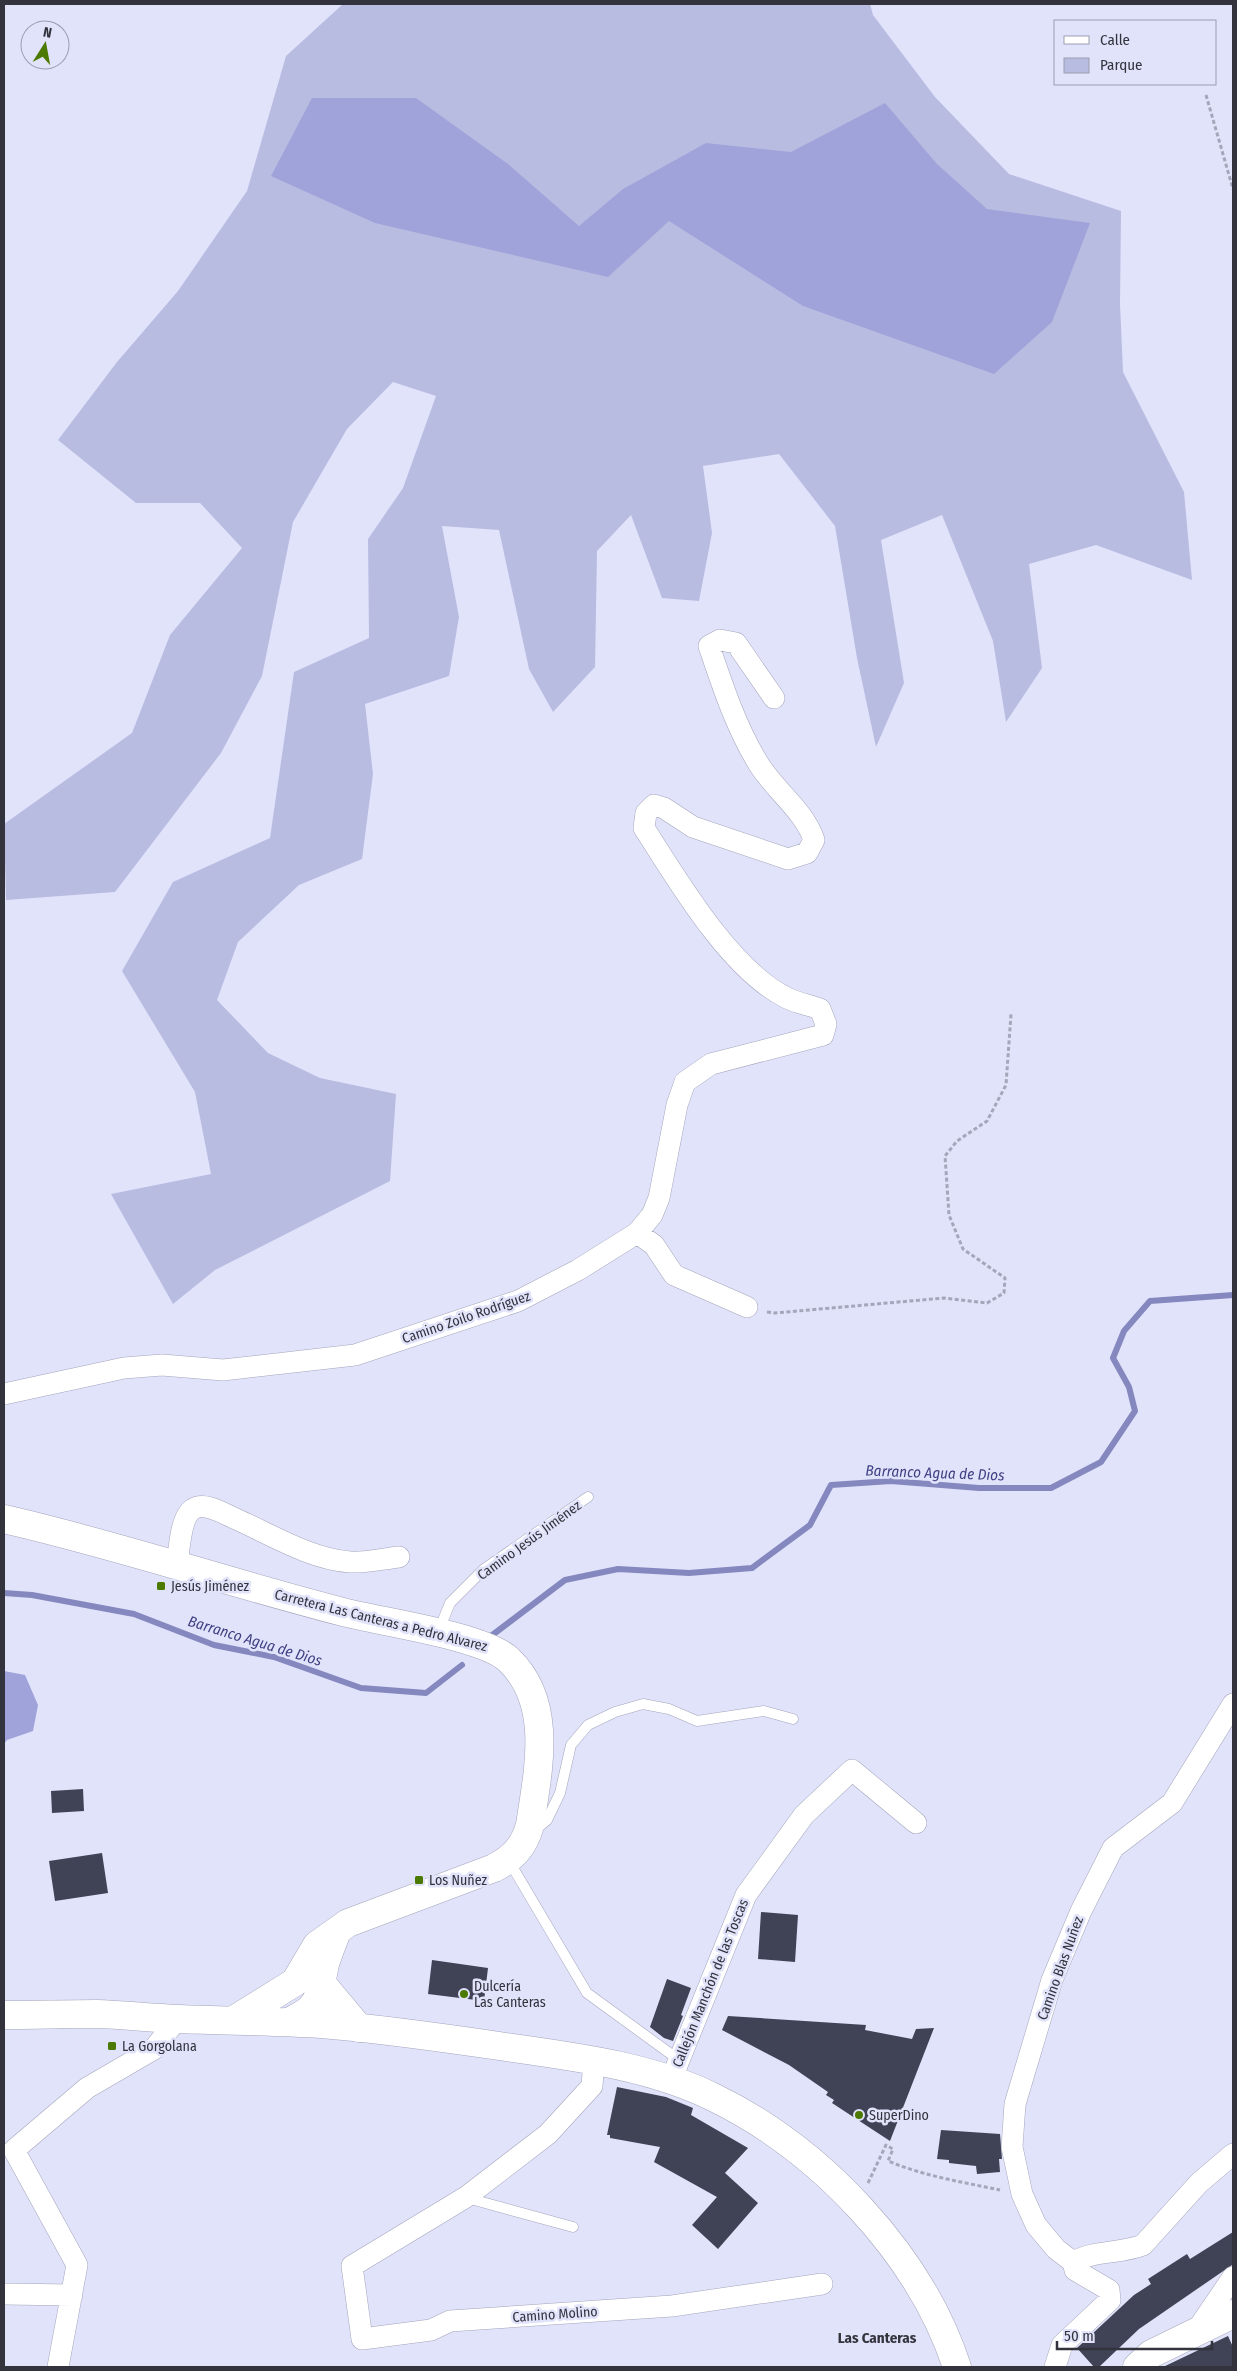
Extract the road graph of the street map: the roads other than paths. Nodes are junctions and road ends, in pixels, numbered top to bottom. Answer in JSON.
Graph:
{"nodes":[{"id":1,"x":774,"y":698,"type":"dead end"},
{"id":2,"x":637,"y":1233,"type":"junction"},
{"id":3,"x":747,"y":1307,"type":"road end"},
{"id":4,"x":4,"y":1394,"type":"edge"},
{"id":5,"x":588,"y":1497,"type":"dead end"},
{"id":6,"x":4,"y":1519,"type":"edge"},
{"id":7,"x":399,"y":1557,"type":"dead end"},
{"id":8,"x":177,"y":1566,"type":"junction"},
{"id":9,"x":438,"y":1634,"type":"junction"},
{"id":10,"x":1233,"y":1704,"type":"edge"},
{"id":11,"x":793,"y":1719,"type":"dead end"},
{"id":12,"x":916,"y":1823,"type":"dead end"},
{"id":13,"x":526,"y":1838,"type":"junction"},
{"id":14,"x":509,"y":1860,"type":"junction"},
{"id":15,"x":336,"y":1934,"type":"junction"},
{"id":16,"x":295,"y":1982,"type":"junction"},
{"id":17,"x":323,"y":1985,"type":"junction"},
{"id":18,"x":4,"y":2015,"type":"edge"},
{"id":19,"x":177,"y":2019,"type":"junction"},
{"id":20,"x":307,"y":2019,"type":"junction"},
{"id":21,"x":234,"y":2020,"type":"junction"},
{"id":22,"x":359,"y":2028,"type":"junction"},
{"id":23,"x":594,"y":2061,"type":"junction"},
{"id":24,"x":675,"y":2070,"type":"junction"},
{"id":25,"x":1233,"y":2154,"type":"edge"},
{"id":26,"x":466,"y":2198,"type":"junction"},
{"id":27,"x":574,"y":2226,"type":"dead end"},
{"id":28,"x":1074,"y":2262,"type":"junction"},
{"id":29,"x":1233,"y":2277,"type":"edge"},
{"id":30,"x":822,"y":2284,"type":"dead end"},
{"id":31,"x":4,"y":2294,"type":"edge"},
{"id":32,"x":72,"y":2294,"type":"junction"},
{"id":33,"x":1233,"y":2314,"type":"edge"},
{"id":34,"x":1197,"y":2330,"type":"junction"},
{"id":35,"x":58,"y":2367,"type":"edge"},
{"id":36,"x":957,"y":2367,"type":"edge"},
{"id":37,"x":1055,"y":2367,"type":"edge"},
{"id":38,"x":1137,"y":2367,"type":"edge"}],
"edges":[{"from":1,"to":2,"type":"street","name":"Camino Zoilo Rodríguez"},
{"from":2,"to":3,"type":"street"},
{"from":2,"to":4,"type":"street","name":"Camino Zoilo Rodríguez"},
{"from":5,"to":9,"type":"lane","name":"Camino Jesús Jiménez"},
{"from":6,"to":8,"type":"main road","name":"Carretera Las Canteras a Pedro Alvarez"},
{"from":7,"to":8,"type":"street"},
{"from":8,"to":9,"type":"main road","name":"Carretera Las Canteras a Pedro Alvarez"},
{"from":9,"to":13,"type":"main road","name":"Carretera Las Canteras a Pedro Alvarez"},
{"from":10,"to":28,"type":"street","name":"Camino Blas Nuñez"},
{"from":11,"to":13,"type":"lane"},
{"from":12,"to":24,"type":"street","name":"Callejón Manchón de las Toscas"},
{"from":13,"to":14,"type":"main road","name":"Carretera Las Canteras a Pedro Alvarez"},
{"from":14,"to":15,"type":"main road","name":"Carretera Las Canteras a Pedro Alvarez"},
{"from":14,"to":24,"type":"lane"},
{"from":15,"to":16,"type":"main road","name":"Carretera Las Canteras a Pedro Alvarez"},
{"from":15,"to":17,"type":"main road"},
{"from":16,"to":20,"type":"main road"},
{"from":16,"to":21,"type":"main road"},
{"from":17,"to":20,"type":"main road"},
{"from":17,"to":22,"type":"main road"},
{"from":18,"to":19,"type":"main road"},
{"from":19,"to":21,"type":"main road"},
{"from":19,"to":32,"type":"street"},
{"from":20,"to":21,"type":"main road"},
{"from":20,"to":22,"type":"main road"},
{"from":22,"to":23,"type":"main road"},
{"from":23,"to":24,"type":"main road"},
{"from":23,"to":26,"type":"street"},
{"from":24,"to":36,"type":"main road"},
{"from":25,"to":28,"type":"street"},
{"from":26,"to":27,"type":"lane"},
{"from":26,"to":30,"type":"street","name":"Camino Molino"},
{"from":28,"to":37,"type":"street","name":"Camino Blas Nuñez"},
{"from":29,"to":34,"type":"street"},
{"from":31,"to":32,"type":"street"},
{"from":32,"to":35,"type":"street"},
{"from":33,"to":34,"type":"main road"},
{"from":34,"to":38,"type":"main road"}]}
